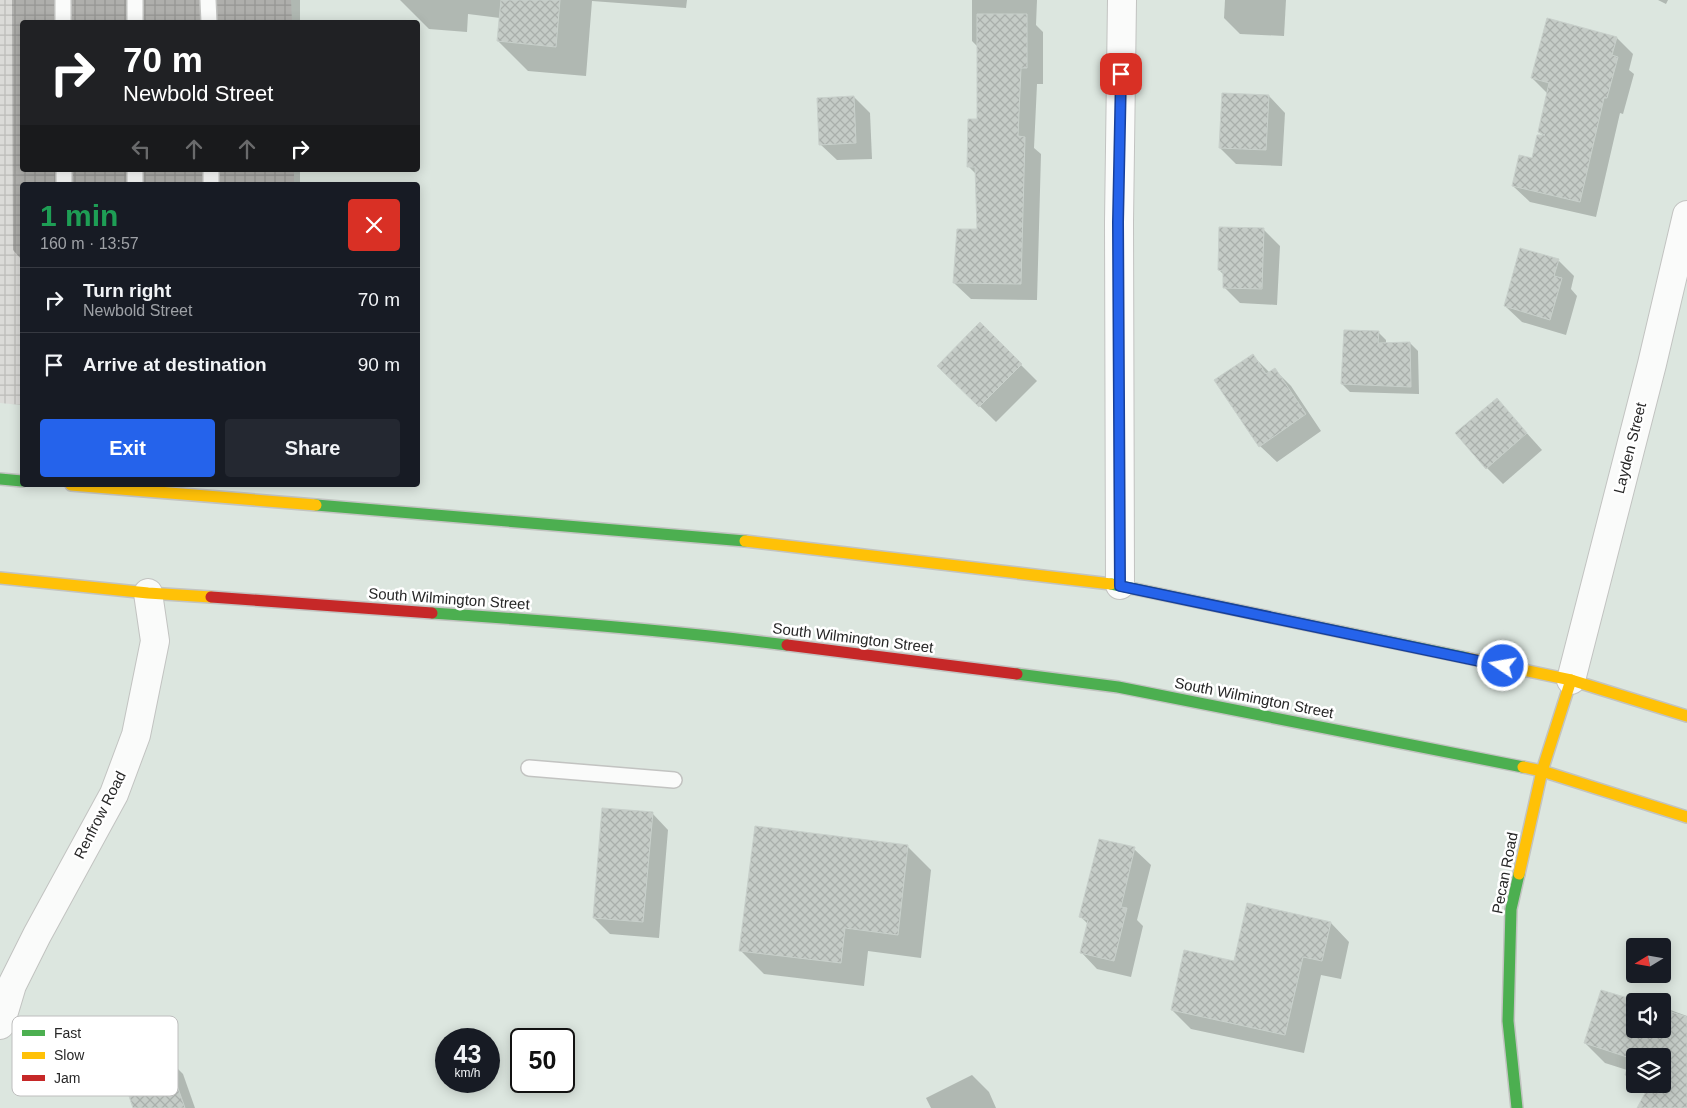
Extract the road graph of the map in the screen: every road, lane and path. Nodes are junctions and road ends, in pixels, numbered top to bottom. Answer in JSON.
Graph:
{"nodes":[{"id":1,"x":63,"y":0,"type":"edge"},
{"id":2,"x":135,"y":0,"type":"edge"},
{"id":3,"x":208,"y":0,"type":"edge"},
{"id":4,"x":1122,"y":0,"type":"edge"},
{"id":5,"x":63,"y":20,"type":"edge"},
{"id":6,"x":135,"y":20,"type":"edge"},
{"id":7,"x":209,"y":20,"type":"edge"},
{"id":8,"x":1687,"y":215,"type":"edge"},
{"id":9,"x":0,"y":479,"type":"edge"},
{"id":10,"x":20,"y":481,"type":"edge"},
{"id":11,"x":126,"y":487,"type":"edge"},
{"id":12,"x":208,"y":490,"type":"edge"},
{"id":13,"x":0,"y":578,"type":"edge"},
{"id":14,"x":1120,"y":586,"type":"junction"},
{"id":15,"x":148,"y":593,"type":"junction"},
{"id":16,"x":1571,"y":680,"type":"junction"},
{"id":17,"x":1687,"y":716,"type":"edge"},
{"id":18,"x":529,"y":768,"type":"dead end"},
{"id":19,"x":1542,"y":771,"type":"junction"},
{"id":20,"x":674,"y":780,"type":"dead end"},
{"id":21,"x":1687,"y":817,"type":"edge"},
{"id":22,"x":0,"y":1025,"type":"edge"},
{"id":23,"x":1516,"y":1108,"type":"edge"}],
"edges":[{"from":1,"to":5,"type":"lane"},
{"from":2,"to":6,"type":"lane"},
{"from":3,"to":7,"type":"lane"},
{"from":4,"to":14,"type":"street"},
{"from":8,"to":16,"type":"street","name":"Layden Street"},
{"from":9,"to":10,"type":"main road"},
{"from":11,"to":12,"type":"main road"},
{"from":12,"to":14,"type":"main road"},
{"from":13,"to":15,"type":"main road","name":"South Wilmington Street"},
{"from":14,"to":16,"type":"main road"},
{"from":15,"to":19,"type":"main road","name":"South Wilmington Street"},
{"from":15,"to":22,"type":"street","name":"Renfrow Road"},
{"from":16,"to":17,"type":"main road"},
{"from":16,"to":19,"type":"main road","name":"Pecan Road"},
{"from":18,"to":20,"type":"lane"},
{"from":19,"to":21,"type":"main road","name":"South Wilmington Street"},
{"from":19,"to":23,"type":"main road","name":"Pecan Road"}]}
